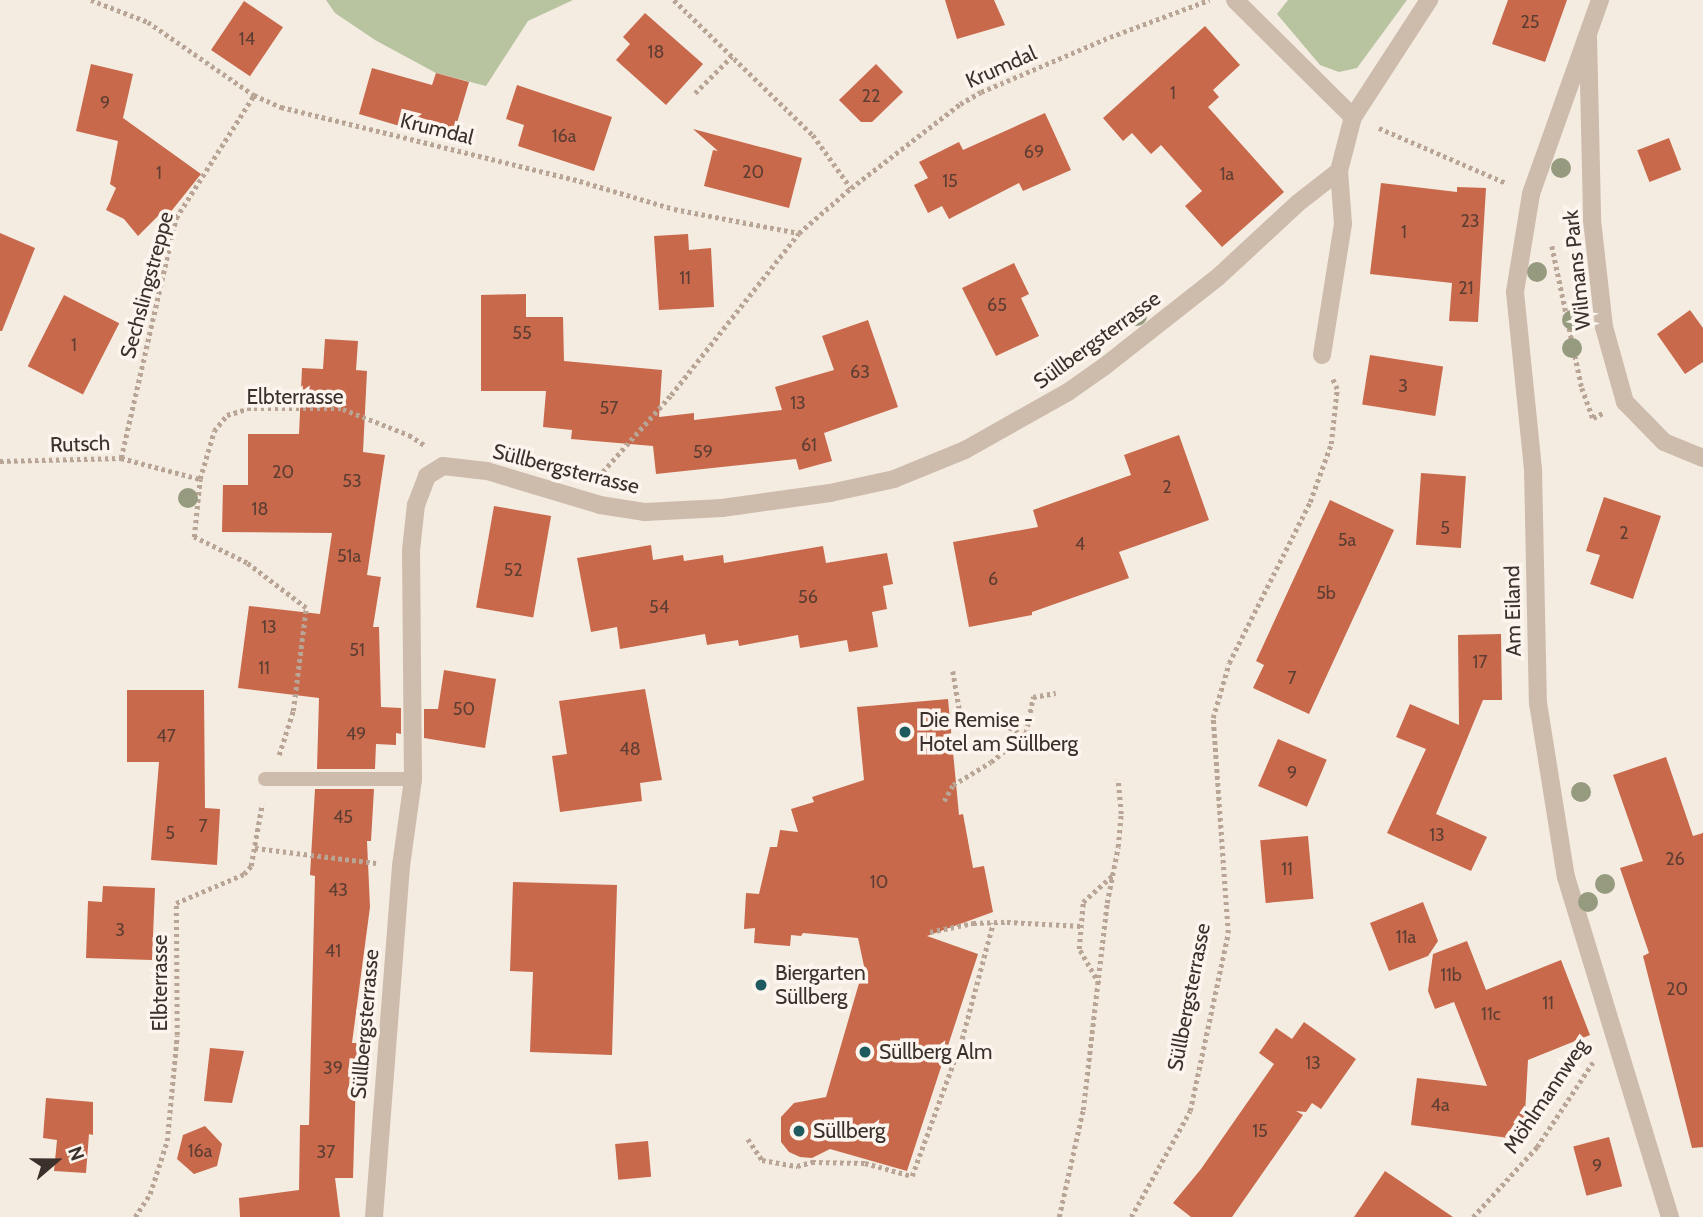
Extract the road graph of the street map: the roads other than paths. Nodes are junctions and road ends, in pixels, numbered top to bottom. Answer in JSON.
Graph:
{"nodes":[{"id":1,"x":1235,"y":0,"type":"edge"},
{"id":2,"x":1429,"y":0,"type":"edge"},
{"id":3,"x":1600,"y":0,"type":"edge"},
{"id":4,"x":1588,"y":33,"type":"junction"},
{"id":5,"x":1353,"y":117,"type":"junction"},
{"id":6,"x":1339,"y":171,"type":"junction"},
{"id":7,"x":1322,"y":355,"type":"road end"},
{"id":8,"x":1703,"y":458,"type":"edge"},
{"id":9,"x":265,"y":779,"type":"dead end"},
{"id":10,"x":412,"y":779,"type":"junction"},
{"id":11,"x":374,"y":1217,"type":"edge"},
{"id":12,"x":1670,"y":1217,"type":"edge"}],
"edges":[{"from":1,"to":5,"type":"street"},
{"from":2,"to":5,"type":"street"},
{"from":3,"to":4,"type":"street","name":"Am Eiland"},
{"from":4,"to":8,"type":"street","name":"Wilmans Park"},
{"from":4,"to":12,"type":"street","name":"Am Eiland"},
{"from":5,"to":6,"type":"street"},
{"from":6,"to":7,"type":"street"},
{"from":6,"to":10,"type":"street","name":"Süllbergsterrasse"},
{"from":9,"to":10,"type":"lane"},
{"from":10,"to":11,"type":"street","name":"Süllbergsterrasse"}]}
